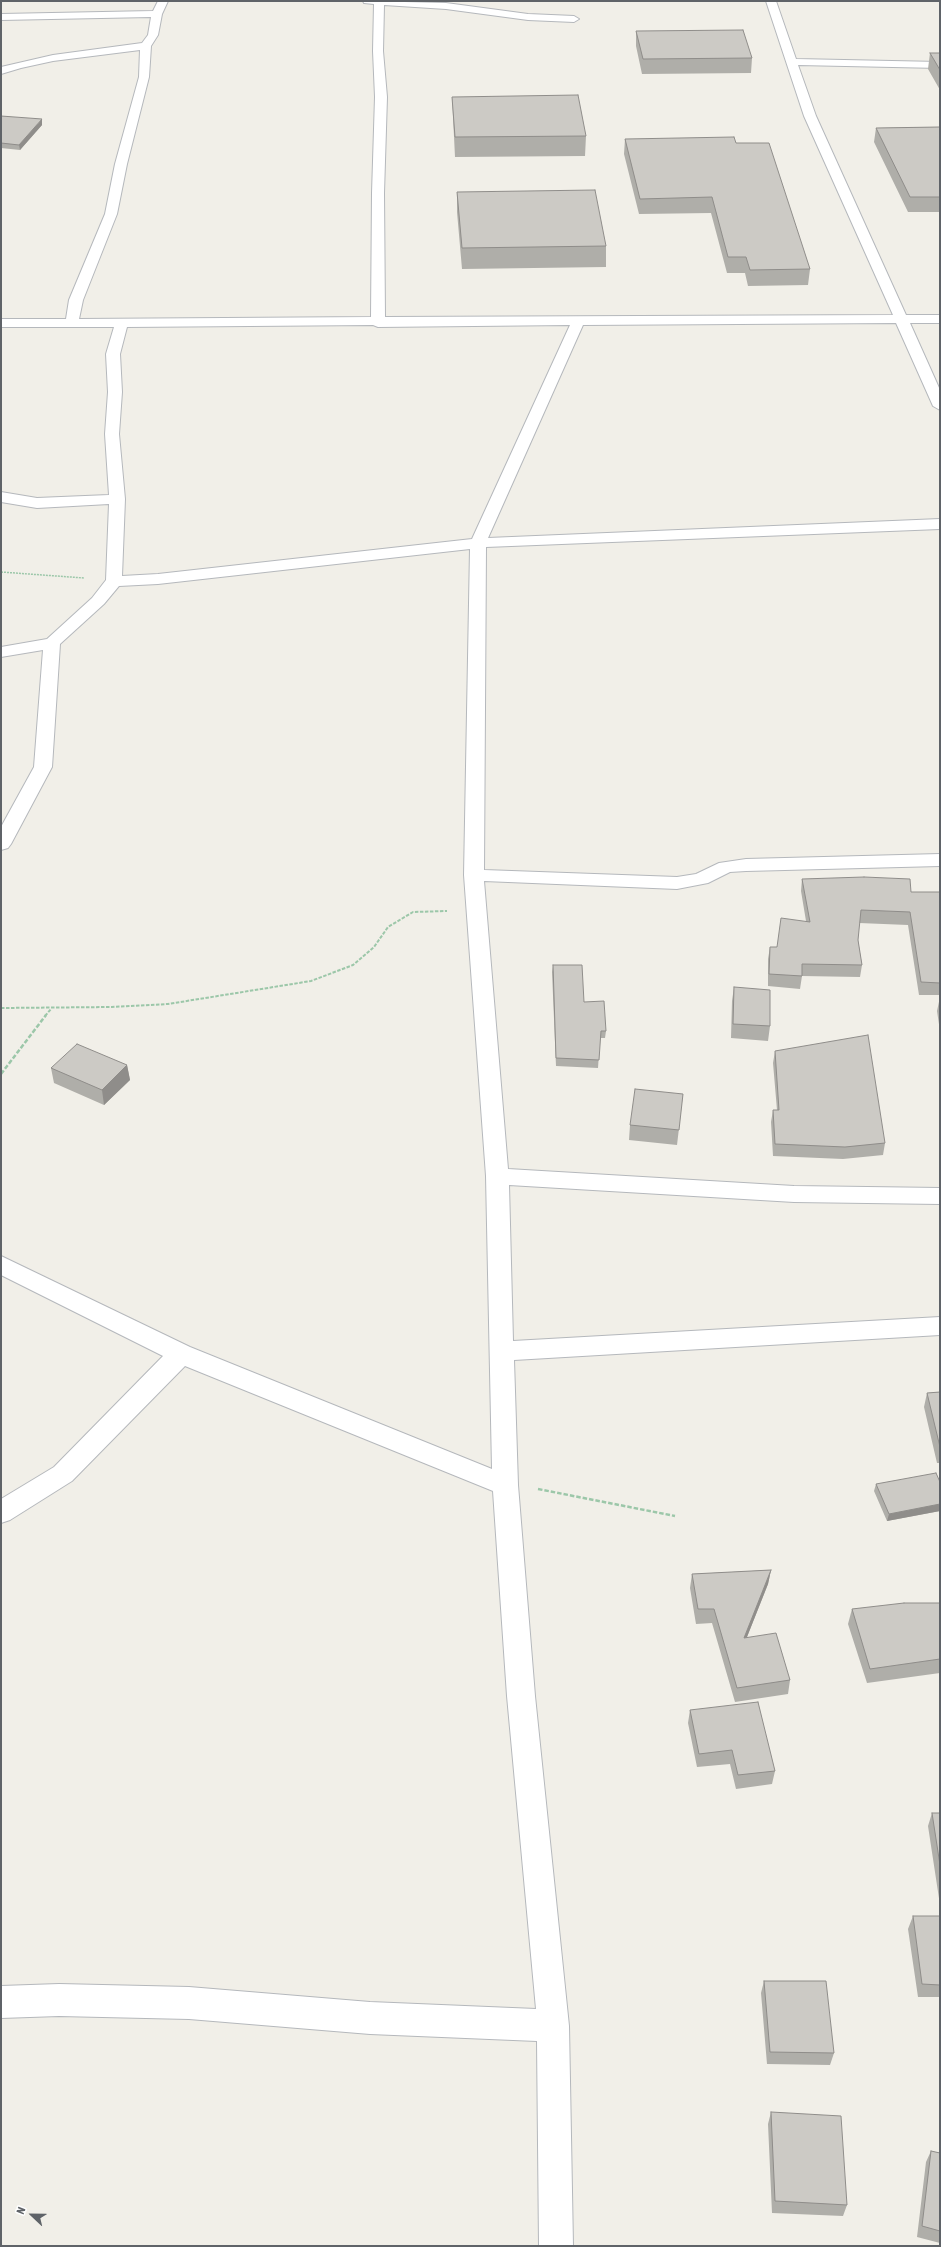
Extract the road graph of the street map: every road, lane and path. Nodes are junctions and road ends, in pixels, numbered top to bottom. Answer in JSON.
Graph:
{"nodes":[{"id":1,"x":163,"y":1,"type":"edge"},
{"id":2,"x":771,"y":1,"type":"edge"},
{"id":3,"x":375,"y":2,"type":"edge"},
{"id":4,"x":157,"y":14,"type":"junction"},
{"id":5,"x":1,"y":17,"type":"edge"},
{"id":6,"x":574,"y":18,"type":"dead end"},
{"id":7,"x":146,"y":46,"type":"junction"},
{"id":8,"x":792,"y":62,"type":"junction"},
{"id":9,"x":940,"y":66,"type":"edge"},
{"id":10,"x":1,"y":71,"type":"edge"},
{"id":11,"x":900,"y":319,"type":"junction"},
{"id":12,"x":940,"y":319,"type":"edge"},
{"id":13,"x":578,"y":321,"type":"junction"},
{"id":14,"x":378,"y":322,"type":"junction"},
{"id":15,"x":1,"y":323,"type":"edge"},
{"id":16,"x":72,"y":323,"type":"junction"},
{"id":17,"x":121,"y":324,"type":"junction"},
{"id":18,"x":940,"y":406,"type":"edge"},
{"id":19,"x":1,"y":497,"type":"edge"},
{"id":20,"x":117,"y":500,"type":"junction"},
{"id":21,"x":940,"y":524,"type":"edge"},
{"id":22,"x":478,"y":543,"type":"junction"},
{"id":23,"x":1,"y":572,"type":"edge"},
{"id":24,"x":114,"y":581,"type":"junction"},
{"id":25,"x":52,"y":643,"type":"junction"},
{"id":26,"x":1,"y":652,"type":"edge"},
{"id":27,"x":1,"y":844,"type":"edge"},
{"id":28,"x":940,"y":860,"type":"edge"},
{"id":29,"x":474,"y":875,"type":"junction"},
{"id":30,"x":476,"y":910,"type":"junction"},
{"id":31,"x":1,"y":1008,"type":"edge"},
{"id":32,"x":51,"y":1009,"type":"junction"},
{"id":33,"x":1,"y":1074,"type":"edge"},
{"id":34,"x":497,"y":1176,"type":"junction"},
{"id":35,"x":940,"y":1196,"type":"edge"},
{"id":36,"x":1,"y":1265,"type":"edge"},
{"id":37,"x":940,"y":1326,"type":"edge"},
{"id":38,"x":503,"y":1350,"type":"junction"},
{"id":39,"x":181,"y":1354,"type":"junction"},
{"id":40,"x":505,"y":1485,"type":"junction"},
{"id":41,"x":1,"y":1512,"type":"edge"},
{"id":42,"x":675,"y":1516,"type":"dead end"},
{"id":43,"x":1,"y":2002,"type":"edge"},
{"id":44,"x":553,"y":2026,"type":"junction"},
{"id":45,"x":556,"y":2246,"type":"edge"}],
"edges":[{"from":1,"to":4,"type":"street"},
{"from":2,"to":8,"type":"street"},
{"from":3,"to":6,"type":"street"},
{"from":3,"to":14,"type":"street"},
{"from":4,"to":5,"type":"street"},
{"from":4,"to":7,"type":"street"},
{"from":7,"to":10,"type":"street"},
{"from":7,"to":16,"type":"street"},
{"from":8,"to":9,"type":"street"},
{"from":8,"to":11,"type":"street"},
{"from":11,"to":12,"type":"street"},
{"from":11,"to":13,"type":"street"},
{"from":11,"to":18,"type":"street"},
{"from":13,"to":14,"type":"street"},
{"from":13,"to":22,"type":"street"},
{"from":14,"to":17,"type":"street"},
{"from":15,"to":16,"type":"street"},
{"from":16,"to":17,"type":"street"},
{"from":17,"to":20,"type":"street"},
{"from":19,"to":20,"type":"street"},
{"from":20,"to":24,"type":"street"},
{"from":21,"to":22,"type":"street"},
{"from":22,"to":24,"type":"street"},
{"from":22,"to":29,"type":"street"},
{"from":23,"to":24,"type":"path"},
{"from":24,"to":25,"type":"street"},
{"from":25,"to":26,"type":"street"},
{"from":25,"to":27,"type":"street"},
{"from":28,"to":29,"type":"street"},
{"from":29,"to":30,"type":"street"},
{"from":30,"to":32,"type":"path"},
{"from":30,"to":34,"type":"street"},
{"from":31,"to":32,"type":"path"},
{"from":32,"to":33,"type":"path"},
{"from":34,"to":35,"type":"street"},
{"from":34,"to":38,"type":"street"},
{"from":36,"to":39,"type":"street"},
{"from":37,"to":38,"type":"street"},
{"from":38,"to":40,"type":"street"},
{"from":39,"to":40,"type":"street"},
{"from":39,"to":41,"type":"street"},
{"from":40,"to":42,"type":"path"},
{"from":40,"to":44,"type":"street"},
{"from":43,"to":44,"type":"street"},
{"from":44,"to":45,"type":"street"}]}
